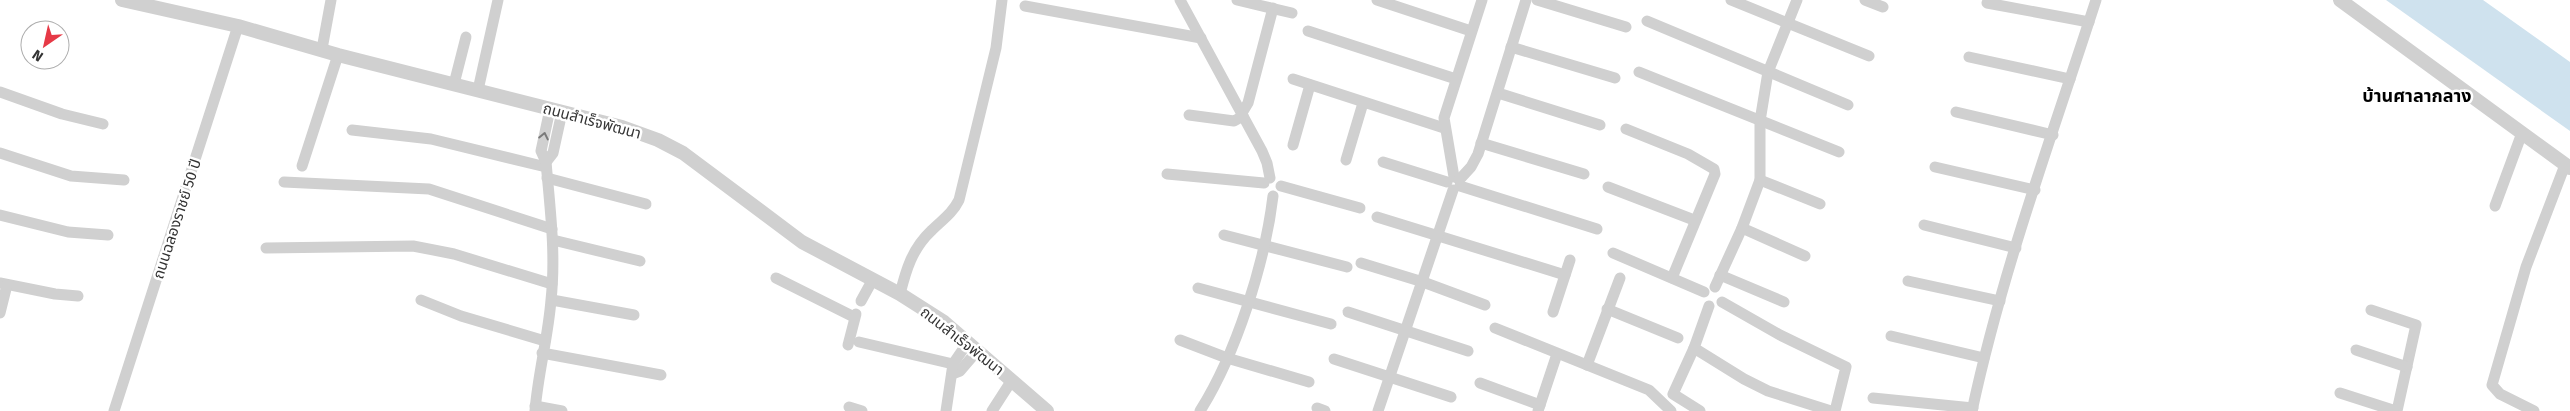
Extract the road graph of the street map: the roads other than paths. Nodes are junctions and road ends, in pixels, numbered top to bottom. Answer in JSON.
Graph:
{"nodes":[{"id":1,"x":122,"y":0,"type":"edge"},
{"id":2,"x":331,"y":0,"type":"edge"},
{"id":3,"x":498,"y":0,"type":"edge"},
{"id":4,"x":1002,"y":0,"type":"edge"},
{"id":5,"x":1180,"y":0,"type":"edge"},
{"id":6,"x":1237,"y":0,"type":"edge"},
{"id":7,"x":1377,"y":0,"type":"edge"},
{"id":8,"x":1482,"y":0,"type":"edge"},
{"id":9,"x":1526,"y":0,"type":"edge"},
{"id":10,"x":1537,"y":0,"type":"edge"},
{"id":11,"x":1731,"y":0,"type":"edge"},
{"id":12,"x":1797,"y":0,"type":"edge"},
{"id":13,"x":1864,"y":0,"type":"edge"},
{"id":14,"x":2096,"y":0,"type":"edge"},
{"id":15,"x":2340,"y":0,"type":"edge"},
{"id":16,"x":1987,"y":3,"type":"dead end"},
{"id":17,"x":1025,"y":6,"type":"dead end"},
{"id":18,"x":1883,"y":7,"type":"dead end"},
{"id":19,"x":1273,"y":8,"type":"junction"},
{"id":20,"x":1292,"y":13,"type":"dead end"},
{"id":21,"x":1647,"y":21,"type":"dead end"},
{"id":22,"x":1788,"y":22,"type":"junction"},
{"id":23,"x":2089,"y":22,"type":"junction"},
{"id":24,"x":238,"y":26,"type":"junction"},
{"id":25,"x":1626,"y":27,"type":"dead end"},
{"id":26,"x":1308,"y":31,"type":"dead end"},
{"id":27,"x":1471,"y":31,"type":"junction"},
{"id":28,"x":466,"y":37,"type":"dead end"},
{"id":29,"x":1201,"y":38,"type":"junction"},
{"id":30,"x":1511,"y":47,"type":"junction"},
{"id":31,"x":322,"y":49,"type":"junction"},
{"id":32,"x":338,"y":55,"type":"junction"},
{"id":33,"x":1869,"y":56,"type":"dead end"},
{"id":34,"x":1968,"y":57,"type":"dead end"},
{"id":35,"x":1640,"y":72,"type":"dead end"},
{"id":36,"x":1768,"y":72,"type":"junction"},
{"id":37,"x":1615,"y":78,"type":"dead end"},
{"id":38,"x":1293,"y":79,"type":"dead end"},
{"id":39,"x":1456,"y":79,"type":"junction"},
{"id":40,"x":2070,"y":79,"type":"junction"},
{"id":41,"x":454,"y":84,"type":"junction"},
{"id":42,"x":1310,"y":84,"type":"junction"},
{"id":43,"x":478,"y":90,"type":"junction"},
{"id":44,"x":0,"y":92,"type":"edge"},
{"id":45,"x":1498,"y":93,"type":"junction"},
{"id":46,"x":1363,"y":102,"type":"junction"},
{"id":47,"x":1848,"y":105,"type":"dead end"},
{"id":48,"x":556,"y":111,"type":"junction"},
{"id":49,"x":1956,"y":112,"type":"dead end"},
{"id":50,"x":1189,"y":115,"type":"dead end"},
{"id":51,"x":1242,"y":115,"type":"junction"},
{"id":52,"x":1760,"y":121,"type":"junction"},
{"id":53,"x":103,"y":124,"type":"dead end"},
{"id":54,"x":1600,"y":126,"type":"dead end"},
{"id":55,"x":1444,"y":128,"type":"junction"},
{"id":56,"x":1626,"y":128,"type":"dead end"},
{"id":57,"x":352,"y":130,"type":"dead end"},
{"id":58,"x":2522,"y":134,"type":"junction"},
{"id":59,"x":2052,"y":135,"type":"junction"},
{"id":60,"x":1481,"y":143,"type":"junction"},
{"id":61,"x":1294,"y":145,"type":"dead end"},
{"id":62,"x":0,"y":152,"type":"edge"},
{"id":63,"x":1839,"y":152,"type":"dead end"},
{"id":64,"x":1346,"y":160,"type":"dead end"},
{"id":65,"x":1383,"y":162,"type":"dead end"},
{"id":66,"x":302,"y":166,"type":"dead end"},
{"id":67,"x":2568,"y":166,"type":"edge"},
{"id":68,"x":1935,"y":167,"type":"dead end"},
{"id":69,"x":546,"y":169,"type":"junction"},
{"id":70,"x":1167,"y":174,"type":"dead end"},
{"id":71,"x":1584,"y":174,"type":"dead end"},
{"id":72,"x":124,"y":180,"type":"dead end"},
{"id":73,"x":1760,"y":180,"type":"junction"},
{"id":74,"x":1267,"y":181,"type":"junction"},
{"id":75,"x":284,"y":182,"type":"dead end"},
{"id":76,"x":1455,"y":183,"type":"junction"},
{"id":77,"x":1281,"y":186,"type":"junction"},
{"id":78,"x":1608,"y":187,"type":"dead end"},
{"id":79,"x":2035,"y":190,"type":"junction"},
{"id":80,"x":1274,"y":196,"type":"junction"},
{"id":81,"x":646,"y":204,"type":"dead end"},
{"id":82,"x":1820,"y":204,"type":"dead end"},
{"id":83,"x":2494,"y":206,"type":"dead end"},
{"id":84,"x":1360,"y":208,"type":"dead end"},
{"id":85,"x":0,"y":214,"type":"edge"},
{"id":86,"x":1377,"y":217,"type":"dead end"},
{"id":87,"x":1694,"y":220,"type":"junction"},
{"id":88,"x":1924,"y":225,"type":"dead end"},
{"id":89,"x":1742,"y":228,"type":"junction"},
{"id":90,"x":1597,"y":230,"type":"dead end"},
{"id":91,"x":108,"y":234,"type":"dead end"},
{"id":92,"x":552,"y":234,"type":"junction"},
{"id":93,"x":1224,"y":235,"type":"dead end"},
{"id":94,"x":1438,"y":235,"type":"junction"},
{"id":95,"x":1265,"y":244,"type":"junction"},
{"id":96,"x":266,"y":248,"type":"dead end"},
{"id":97,"x":2016,"y":248,"type":"junction"},
{"id":98,"x":1614,"y":254,"type":"dead end"},
{"id":99,"x":1805,"y":256,"type":"dead end"},
{"id":100,"x":640,"y":260,"type":"dead end"},
{"id":101,"x":1570,"y":260,"type":"dead end"},
{"id":102,"x":1361,"y":263,"type":"dead end"},
{"id":103,"x":1347,"y":267,"type":"dead end"},
{"id":104,"x":1565,"y":275,"type":"junction"},
{"id":105,"x":1720,"y":275,"type":"junction"},
{"id":106,"x":776,"y":278,"type":"dead end"},
{"id":107,"x":1620,"y":278,"type":"dead end"},
{"id":108,"x":1672,"y":278,"type":"junction"},
{"id":109,"x":872,"y":281,"type":"junction"},
{"id":110,"x":1908,"y":281,"type":"dead end"},
{"id":111,"x":1423,"y":282,"type":"junction"},
{"id":112,"x":3,"y":284,"type":"edge"},
{"id":113,"x":552,"y":284,"type":"junction"},
{"id":114,"x":1716,"y":287,"type":"junction"},
{"id":115,"x":1198,"y":288,"type":"dead end"},
{"id":116,"x":1704,"y":292,"type":"junction"},
{"id":117,"x":900,"y":294,"type":"junction"},
{"id":118,"x":78,"y":296,"type":"dead end"},
{"id":119,"x":421,"y":300,"type":"dead end"},
{"id":120,"x":552,"y":300,"type":"junction"},
{"id":121,"x":861,"y":301,"type":"dead end"},
{"id":122,"x":2000,"y":301,"type":"junction"},
{"id":123,"x":1248,"y":302,"type":"junction"},
{"id":124,"x":1722,"y":302,"type":"junction"},
{"id":125,"x":1784,"y":302,"type":"dead end"},
{"id":126,"x":1485,"y":305,"type":"dead end"},
{"id":127,"x":1709,"y":306,"type":"junction"},
{"id":128,"x":1607,"y":309,"type":"junction"},
{"id":129,"x":2371,"y":310,"type":"dead end"},
{"id":130,"x":1348,"y":312,"type":"dead end"},
{"id":131,"x":1553,"y":312,"type":"dead end"},
{"id":132,"x":0,"y":313,"type":"edge"},
{"id":133,"x":634,"y":315,"type":"dead end"},
{"id":134,"x":1331,"y":324,"type":"dead end"},
{"id":135,"x":1495,"y":328,"type":"dead end"},
{"id":136,"x":1406,"y":331,"type":"junction"},
{"id":137,"x":1890,"y":336,"type":"dead end"},
{"id":138,"x":1678,"y":338,"type":"dead end"},
{"id":139,"x":1180,"y":340,"type":"dead end"},
{"id":140,"x":546,"y":341,"type":"junction"},
{"id":141,"x":973,"y":346,"type":"junction"},
{"id":142,"x":1694,"y":348,"type":"junction"},
{"id":143,"x":2356,"y":350,"type":"dead end"},
{"id":144,"x":1468,"y":351,"type":"dead end"},
{"id":145,"x":542,"y":353,"type":"junction"},
{"id":146,"x":1557,"y":354,"type":"junction"},
{"id":147,"x":1227,"y":358,"type":"junction"},
{"id":148,"x":1984,"y":358,"type":"junction"},
{"id":149,"x":1334,"y":359,"type":"dead end"},
{"id":150,"x":1587,"y":365,"type":"junction"},
{"id":151,"x":2407,"y":367,"type":"junction"},
{"id":152,"x":953,"y":369,"type":"junction"},
{"id":153,"x":661,"y":375,"type":"dead end"},
{"id":154,"x":1390,"y":378,"type":"junction"},
{"id":155,"x":1012,"y":380,"type":"junction"},
{"id":156,"x":1309,"y":382,"type":"dead end"},
{"id":157,"x":1480,"y":383,"type":"dead end"},
{"id":158,"x":2340,"y":393,"type":"dead end"},
{"id":159,"x":1451,"y":397,"type":"dead end"},
{"id":160,"x":1874,"y":398,"type":"dead end"},
{"id":161,"x":849,"y":408,"type":"dead end"},
{"id":162,"x":1539,"y":408,"type":"edge"},
{"id":163,"x":535,"y":409,"type":"edge"},
{"id":164,"x":1972,"y":410,"type":"edge"},
{"id":165,"x":114,"y":411,"type":"edge"},
{"id":166,"x":562,"y":411,"type":"edge"},
{"id":167,"x":862,"y":411,"type":"edge"},
{"id":168,"x":946,"y":411,"type":"edge"},
{"id":169,"x":992,"y":411,"type":"edge"},
{"id":170,"x":1047,"y":411,"type":"edge"},
{"id":171,"x":1200,"y":411,"type":"edge"},
{"id":172,"x":1378,"y":411,"type":"edge"},
{"id":173,"x":1671,"y":411,"type":"edge"},
{"id":174,"x":1700,"y":411,"type":"edge"},
{"id":175,"x":1831,"y":411,"type":"edge"},
{"id":176,"x":1835,"y":411,"type":"edge"},
{"id":177,"x":2397,"y":411,"type":"edge"},
{"id":178,"x":2534,"y":411,"type":"edge"}],
"edges":[{"from":1,"to":24,"type":"street","name":"ถนนสำเร็จพัฒนา"},
{"from":2,"to":31,"type":"street"},
{"from":3,"to":43,"type":"street"},
{"from":4,"to":117,"type":"street"},
{"from":5,"to":29,"type":"street"},
{"from":6,"to":19,"type":"street"},
{"from":7,"to":27,"type":"street"},
{"from":8,"to":27,"type":"street"},
{"from":9,"to":30,"type":"street"},
{"from":10,"to":25,"type":"street"},
{"from":11,"to":22,"type":"street"},
{"from":12,"to":22,"type":"street"},
{"from":13,"to":18,"type":"street"},
{"from":14,"to":23,"type":"street"},
{"from":15,"to":58,"type":"street"},
{"from":16,"to":23,"type":"street"},
{"from":17,"to":29,"type":"street"},
{"from":19,"to":20,"type":"street"},
{"from":19,"to":51,"type":"street"},
{"from":21,"to":36,"type":"street"},
{"from":22,"to":33,"type":"street"},
{"from":22,"to":36,"type":"street"},
{"from":23,"to":40,"type":"street"},
{"from":24,"to":31,"type":"street","name":"ถนนสำเร็จพัฒนา"},
{"from":24,"to":165,"type":"street","name":"ถนนฉลองราชย์ 50 ปี"},
{"from":26,"to":39,"type":"street"},
{"from":27,"to":39,"type":"street"},
{"from":28,"to":41,"type":"street"},
{"from":29,"to":51,"type":"street"},
{"from":30,"to":37,"type":"street"},
{"from":30,"to":45,"type":"street"},
{"from":31,"to":32,"type":"street","name":"ถนนสำเร็จพัฒนา"},
{"from":32,"to":41,"type":"street","name":"ถนนสำเร็จพัฒนา"},
{"from":32,"to":66,"type":"street"},
{"from":34,"to":40,"type":"street"},
{"from":35,"to":52,"type":"street"},
{"from":36,"to":47,"type":"street"},
{"from":36,"to":52,"type":"street"},
{"from":38,"to":42,"type":"street"},
{"from":39,"to":55,"type":"street"},
{"from":40,"to":59,"type":"street"},
{"from":41,"to":43,"type":"street","name":"ถนนสำเร็จพัฒนา"},
{"from":42,"to":46,"type":"street"},
{"from":42,"to":61,"type":"street"},
{"from":43,"to":48,"type":"street","name":"ถนนสำเร็จพัฒนา"},
{"from":44,"to":53,"type":"street"},
{"from":45,"to":54,"type":"street"},
{"from":45,"to":60,"type":"street"},
{"from":46,"to":55,"type":"street"},
{"from":46,"to":64,"type":"street"},
{"from":48,"to":69,"type":"street"},
{"from":48,"to":109,"type":"street","name":"ถนนสำเร็จพัฒนา"},
{"from":49,"to":59,"type":"street"},
{"from":50,"to":51,"type":"street"},
{"from":51,"to":74,"type":"street"},
{"from":52,"to":63,"type":"street"},
{"from":52,"to":73,"type":"street"},
{"from":55,"to":76,"type":"street"},
{"from":56,"to":87,"type":"street"},
{"from":57,"to":69,"type":"street"},
{"from":58,"to":67,"type":"street"},
{"from":58,"to":83,"type":"street"},
{"from":59,"to":79,"type":"street"},
{"from":60,"to":71,"type":"street"},
{"from":60,"to":76,"type":"street"},
{"from":62,"to":72,"type":"street"},
{"from":65,"to":76,"type":"street"},
{"from":67,"to":178,"type":"street"},
{"from":68,"to":79,"type":"street"},
{"from":69,"to":81,"type":"street"},
{"from":69,"to":92,"type":"street"},
{"from":70,"to":74,"type":"street"},
{"from":73,"to":82,"type":"street"},
{"from":73,"to":89,"type":"street"},
{"from":74,"to":77,"type":"street"},
{"from":74,"to":80,"type":"street"},
{"from":75,"to":92,"type":"street"},
{"from":76,"to":90,"type":"street"},
{"from":76,"to":94,"type":"street"},
{"from":77,"to":80,"type":"street"},
{"from":77,"to":84,"type":"street"},
{"from":78,"to":87,"type":"street"},
{"from":79,"to":97,"type":"street"},
{"from":80,"to":95,"type":"street"},
{"from":85,"to":91,"type":"street"},
{"from":86,"to":94,"type":"street"},
{"from":87,"to":108,"type":"street"},
{"from":88,"to":97,"type":"street"},
{"from":89,"to":99,"type":"street"},
{"from":89,"to":105,"type":"street"},
{"from":92,"to":100,"type":"street"},
{"from":92,"to":113,"type":"street"},
{"from":93,"to":95,"type":"street"},
{"from":94,"to":104,"type":"street"},
{"from":94,"to":111,"type":"street"},
{"from":95,"to":103,"type":"street"},
{"from":95,"to":123,"type":"street"},
{"from":96,"to":113,"type":"street"},
{"from":97,"to":122,"type":"street"},
{"from":98,"to":108,"type":"street"},
{"from":101,"to":104,"type":"street"},
{"from":102,"to":111,"type":"street"},
{"from":104,"to":131,"type":"street"},
{"from":105,"to":114,"type":"street"},
{"from":105,"to":125,"type":"street"},
{"from":106,"to":152,"type":"street"},
{"from":107,"to":128,"type":"street"},
{"from":108,"to":116,"type":"street"},
{"from":109,"to":117,"type":"street","name":"ถนนสำเร็จพัฒนา"},
{"from":109,"to":121,"type":"street"},
{"from":110,"to":122,"type":"street"},
{"from":111,"to":126,"type":"street"},
{"from":111,"to":136,"type":"street"},
{"from":112,"to":118,"type":"street"},
{"from":112,"to":132,"type":"street"},
{"from":113,"to":120,"type":"street"},
{"from":114,"to":116,"type":"street"},
{"from":114,"to":124,"type":"street"},
{"from":115,"to":123,"type":"street"},
{"from":116,"to":127,"type":"street"},
{"from":117,"to":141,"type":"street","name":"ถนนสำเร็จพัฒนา"},
{"from":119,"to":140,"type":"street"},
{"from":120,"to":133,"type":"street"},
{"from":120,"to":140,"type":"street"},
{"from":122,"to":148,"type":"street"},
{"from":123,"to":134,"type":"street"},
{"from":123,"to":147,"type":"street"},
{"from":124,"to":127,"type":"street"},
{"from":124,"to":176,"type":"street"},
{"from":127,"to":142,"type":"street"},
{"from":128,"to":138,"type":"street"},
{"from":128,"to":150,"type":"street"},
{"from":129,"to":151,"type":"street"},
{"from":130,"to":136,"type":"street"},
{"from":135,"to":146,"type":"street"},
{"from":136,"to":144,"type":"street"},
{"from":136,"to":154,"type":"street"},
{"from":137,"to":148,"type":"street"},
{"from":139,"to":147,"type":"street"},
{"from":140,"to":145,"type":"street"},
{"from":141,"to":152,"type":"street"},
{"from":141,"to":155,"type":"street","name":"ถนนสำเร็จพัฒนา"},
{"from":142,"to":174,"type":"street"},
{"from":142,"to":175,"type":"street"},
{"from":143,"to":151,"type":"street"},
{"from":145,"to":153,"type":"street"},
{"from":145,"to":163,"type":"street"},
{"from":146,"to":150,"type":"street"},
{"from":146,"to":162,"type":"street"},
{"from":147,"to":156,"type":"street"},
{"from":147,"to":171,"type":"street"},
{"from":148,"to":164,"type":"street"},
{"from":149,"to":154,"type":"street"},
{"from":150,"to":173,"type":"street"},
{"from":151,"to":177,"type":"street"},
{"from":152,"to":168,"type":"street"},
{"from":154,"to":159,"type":"street"},
{"from":154,"to":172,"type":"street"},
{"from":155,"to":169,"type":"street"},
{"from":155,"to":170,"type":"street","name":"ถนนสำเร็จพัฒนา"},
{"from":157,"to":162,"type":"street"},
{"from":158,"to":177,"type":"street"},
{"from":160,"to":164,"type":"street"},
{"from":161,"to":167,"type":"street"},
{"from":163,"to":166,"type":"street"}]}
